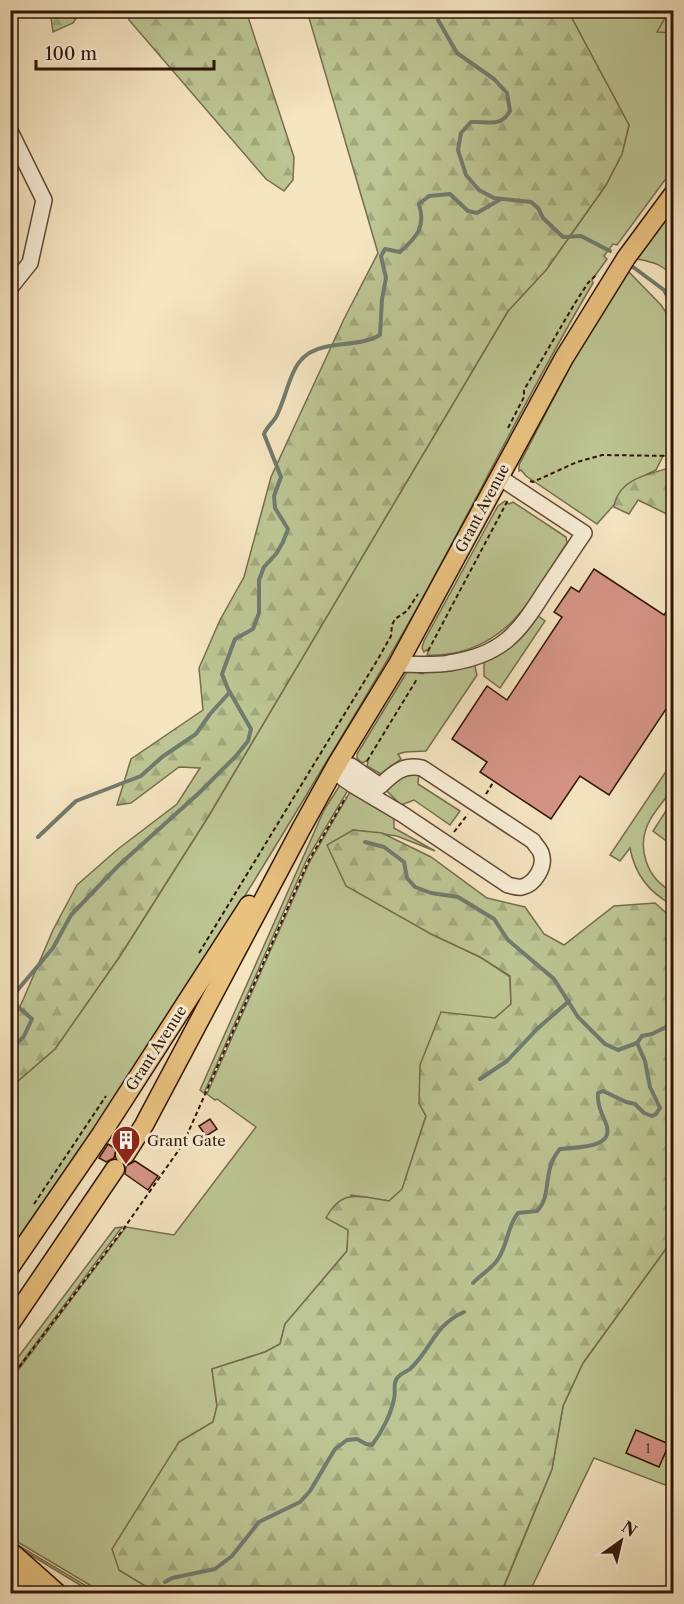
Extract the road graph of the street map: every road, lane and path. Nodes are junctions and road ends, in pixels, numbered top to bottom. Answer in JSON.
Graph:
{"nodes":[{"id":1,"x":10,"y":131,"type":"edge"},
{"id":2,"x":674,"y":170,"type":"edge"},
{"id":3,"x":668,"y":188,"type":"edge"},
{"id":4,"x":599,"y":271,"type":"dead end"},
{"id":5,"x":10,"y":288,"type":"edge"},
{"id":6,"x":506,"y":430,"type":"dead end"},
{"id":7,"x":674,"y":456,"type":"edge"},
{"id":8,"x":507,"y":482,"type":"junction"},
{"id":9,"x":422,"y":587,"type":"dead end"},
{"id":10,"x":398,"y":664,"type":"junction"},
{"id":11,"x":423,"y":664,"type":"junction"},
{"id":12,"x":337,"y":764,"type":"junction"},
{"id":13,"x":357,"y":779,"type":"junction"},
{"id":14,"x":380,"y":786,"type":"junction"},
{"id":15,"x":402,"y":814,"type":"junction"},
{"id":16,"x":301,"y":829,"type":"junction"},
{"id":17,"x":194,"y":961,"type":"dead end"},
{"id":18,"x":108,"y":1094,"type":"dead end"},
{"id":19,"x":29,"y":1211,"type":"dead end"},
{"id":20,"x":10,"y":1268,"type":"edge"},
{"id":21,"x":10,"y":1324,"type":"edge"},
{"id":22,"x":10,"y":1379,"type":"edge"},
{"id":23,"x":10,"y":1553,"type":"edge"},
{"id":24,"x":10,"y":1574,"type":"edge"},
{"id":25,"x":43,"y":1593,"type":"edge"},
{"id":26,"x":56,"y":1593,"type":"edge"}],
"edges":[{"from":1,"to":5,"type":"lane"},
{"from":2,"to":3,"type":"path"},
{"from":3,"to":8,"type":"main road","name":"Grant Avenue"},
{"from":4,"to":6,"type":"path"},
{"from":7,"to":8,"type":"path"},
{"from":8,"to":10,"type":"main road","name":"Grant Avenue"},
{"from":8,"to":11,"type":"path"},
{"from":8,"to":11,"type":"lane"},
{"from":9,"to":17,"type":"path"},
{"from":10,"to":11,"type":"lane"},
{"from":10,"to":12,"type":"main road","name":"Grant Avenue"},
{"from":11,"to":13,"type":"path"},
{"from":12,"to":13,"type":"lane"},
{"from":12,"to":16,"type":"main road","name":"Grant Avenue"},
{"from":13,"to":14,"type":"lane"},
{"from":13,"to":15,"type":"lane"},
{"from":13,"to":22,"type":"path"},
{"from":14,"to":15,"type":"lane"},
{"from":14,"to":15,"type":"lane"},
{"from":16,"to":20,"type":"main road","name":"Grant Avenue"},
{"from":16,"to":21,"type":"main road","name":"Grant Avenue"},
{"from":18,"to":19,"type":"path"},
{"from":23,"to":26,"type":"highway"},
{"from":24,"to":25,"type":"highway"}]}
